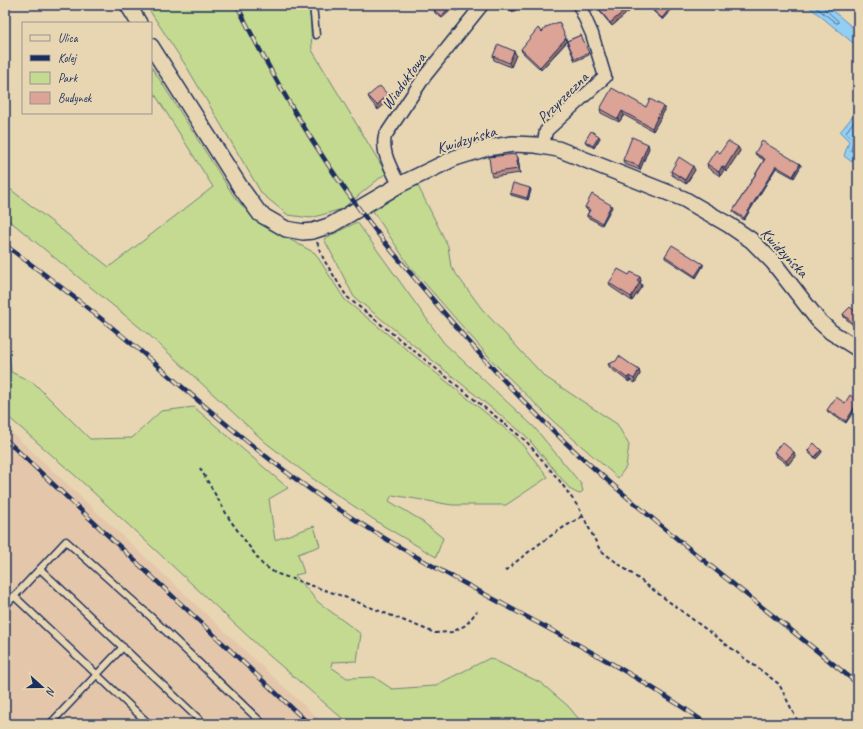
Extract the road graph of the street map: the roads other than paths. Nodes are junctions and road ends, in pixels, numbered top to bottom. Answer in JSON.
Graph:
{"nodes":[{"id":1,"x":128,"y":5,"type":"edge"},
{"id":2,"x":312,"y":5,"type":"edge"},
{"id":3,"x":482,"y":5,"type":"edge"},
{"id":4,"x":579,"y":5,"type":"edge"},
{"id":5,"x":138,"y":22,"type":"edge"},
{"id":6,"x":316,"y":35,"type":"dead end"},
{"id":7,"x":152,"y":48,"type":"edge"},
{"id":8,"x":543,"y":146,"type":"junction"},
{"id":9,"x":399,"y":185,"type":"junction"},
{"id":10,"x":858,"y":350,"type":"edge"},
{"id":11,"x":40,"y":569,"type":"junction"},
{"id":12,"x":14,"y":596,"type":"junction"},
{"id":13,"x":5,"y":606,"type":"edge"},
{"id":14,"x":122,"y":647,"type":"junction"},
{"id":15,"x":97,"y":674,"type":"junction"},
{"id":16,"x":50,"y":724,"type":"edge"},
{"id":17,"x":149,"y":724,"type":"edge"},
{"id":18,"x":204,"y":724,"type":"edge"},
{"id":19,"x":262,"y":724,"type":"edge"}],
"edges":[{"from":1,"to":5,"type":"street"},
{"from":2,"to":6,"type":"lane"},
{"from":3,"to":9,"type":"street","name":"Wiaduktowa"},
{"from":4,"to":8,"type":"street","name":"Przyrzeczna"},
{"from":7,"to":9,"type":"street","name":"Kwidzyńska"},
{"from":8,"to":9,"type":"street","name":"Kwidzyńska"},
{"from":8,"to":10,"type":"street","name":"Kwidzyńska"},
{"from":11,"to":12,"type":"lane"},
{"from":11,"to":14,"type":"lane"},
{"from":11,"to":19,"type":"lane"},
{"from":12,"to":13,"type":"lane"},
{"from":12,"to":15,"type":"lane"},
{"from":14,"to":15,"type":"lane"},
{"from":14,"to":18,"type":"lane"},
{"from":15,"to":16,"type":"lane"},
{"from":15,"to":17,"type":"lane"}]}
